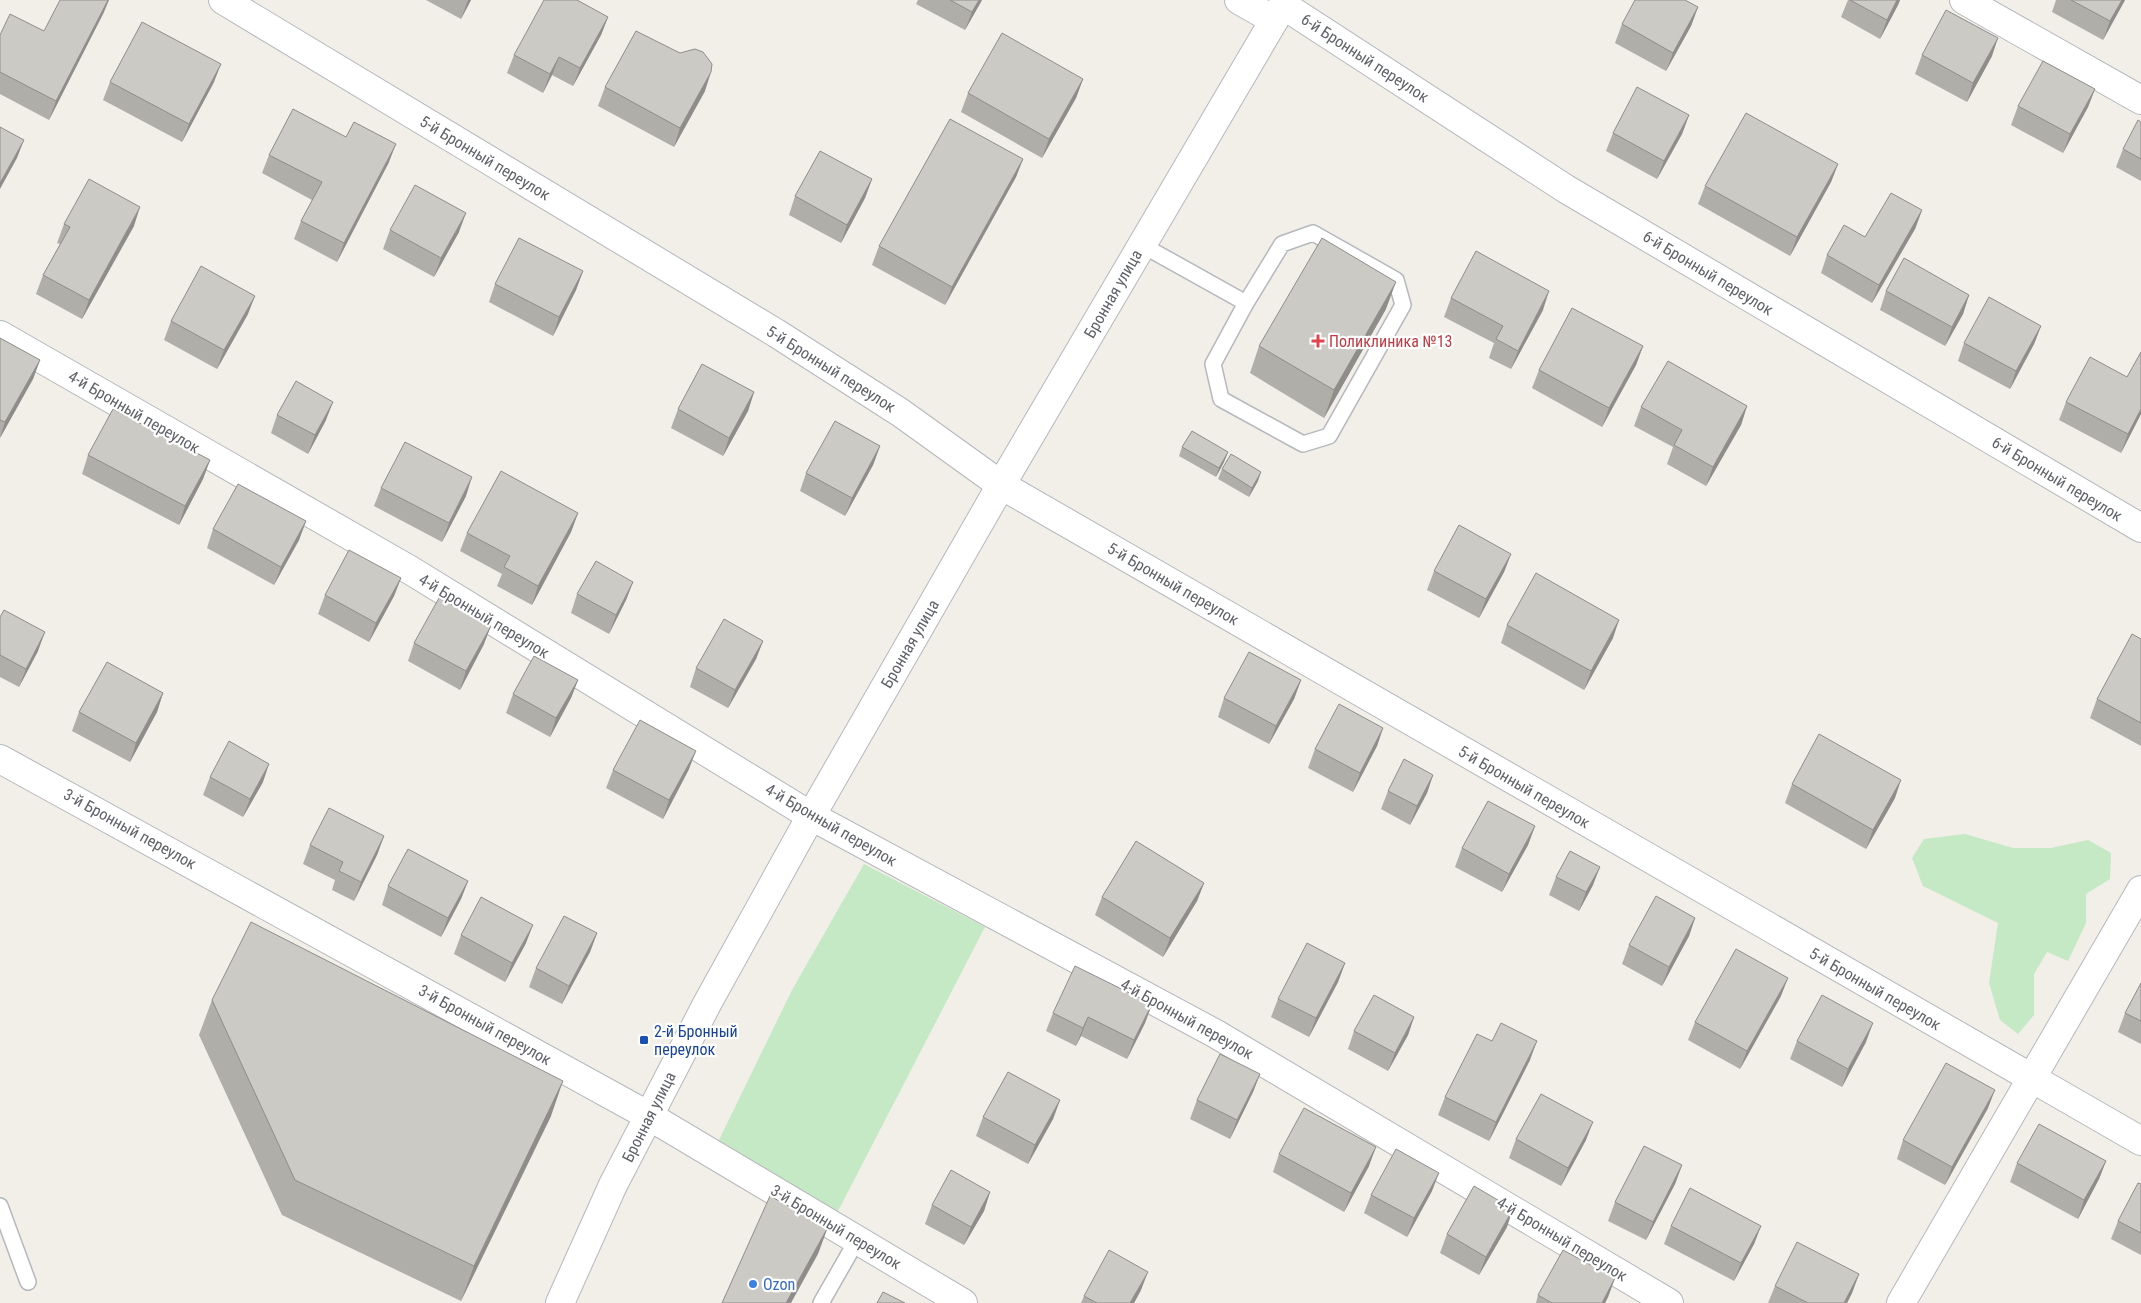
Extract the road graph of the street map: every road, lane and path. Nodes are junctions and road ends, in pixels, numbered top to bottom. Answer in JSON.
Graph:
{"nodes":[{"id":1,"x":223,"y":0,"type":"edge"},
{"id":2,"x":1239,"y":0,"type":"edge"},
{"id":3,"x":1964,"y":0,"type":"edge"},
{"id":4,"x":1281,"y":8,"type":"edge"},
{"id":5,"x":2141,"y":100,"type":"edge"},
{"id":6,"x":1142,"y":245,"type":"junction"},
{"id":7,"x":1246,"y":303,"type":"junction"},
{"id":8,"x":0,"y":336,"type":"edge"},
{"id":9,"x":1001,"y":485,"type":"junction"},
{"id":10,"x":2141,"y":528,"type":"edge"},
{"id":11,"x":0,"y":759,"type":"edge"},
{"id":12,"x":811,"y":816,"type":"junction"},
{"id":13,"x":2141,"y":890,"type":"edge"},
{"id":14,"x":2032,"y":1079,"type":"junction"},
{"id":15,"x":649,"y":1116,"type":"junction"},
{"id":16,"x":2141,"y":1141,"type":"edge"},
{"id":17,"x":0,"y":1206,"type":"edge"},
{"id":18,"x":857,"y":1240,"type":"junction"},
{"id":19,"x":28,"y":1282,"type":"dead end"},
{"id":20,"x":560,"y":1303,"type":"edge"},
{"id":21,"x":821,"y":1303,"type":"edge"},
{"id":22,"x":963,"y":1303,"type":"edge"},
{"id":23,"x":1669,"y":1303,"type":"edge"},
{"id":24,"x":1901,"y":1303,"type":"edge"}],
"edges":[{"from":1,"to":9,"type":"street","name":"5-й Бронный переулок"},
{"from":2,"to":4,"type":"street","name":"6-й Бронный переулок"},
{"from":3,"to":5,"type":"street"},
{"from":4,"to":6,"type":"street","name":"Бронная улица"},
{"from":4,"to":10,"type":"street","name":"6-й Бронный переулок"},
{"from":6,"to":7,"type":"lane"},
{"from":6,"to":9,"type":"street","name":"Бронная улица"},
{"from":7,"to":7,"type":"lane"},
{"from":8,"to":12,"type":"street","name":"4-й Бронный переулок"},
{"from":9,"to":12,"type":"street","name":"Бронная улица"},
{"from":9,"to":14,"type":"street","name":"5-й Бронный переулок"},
{"from":11,"to":15,"type":"street","name":"3-й Бронный переулок"},
{"from":12,"to":15,"type":"street","name":"Бронная улица"},
{"from":12,"to":23,"type":"street","name":"4-й Бронный переулок"},
{"from":13,"to":14,"type":"street"},
{"from":14,"to":16,"type":"street","name":"5-й Бронный переулок"},
{"from":14,"to":24,"type":"street"},
{"from":15,"to":18,"type":"street","name":"3-й Бронный переулок"},
{"from":15,"to":20,"type":"street","name":"Бронная улица"},
{"from":17,"to":19,"type":"lane"},
{"from":18,"to":21,"type":"lane"},
{"from":18,"to":22,"type":"street","name":"3-й Бронный переулок"}]}
